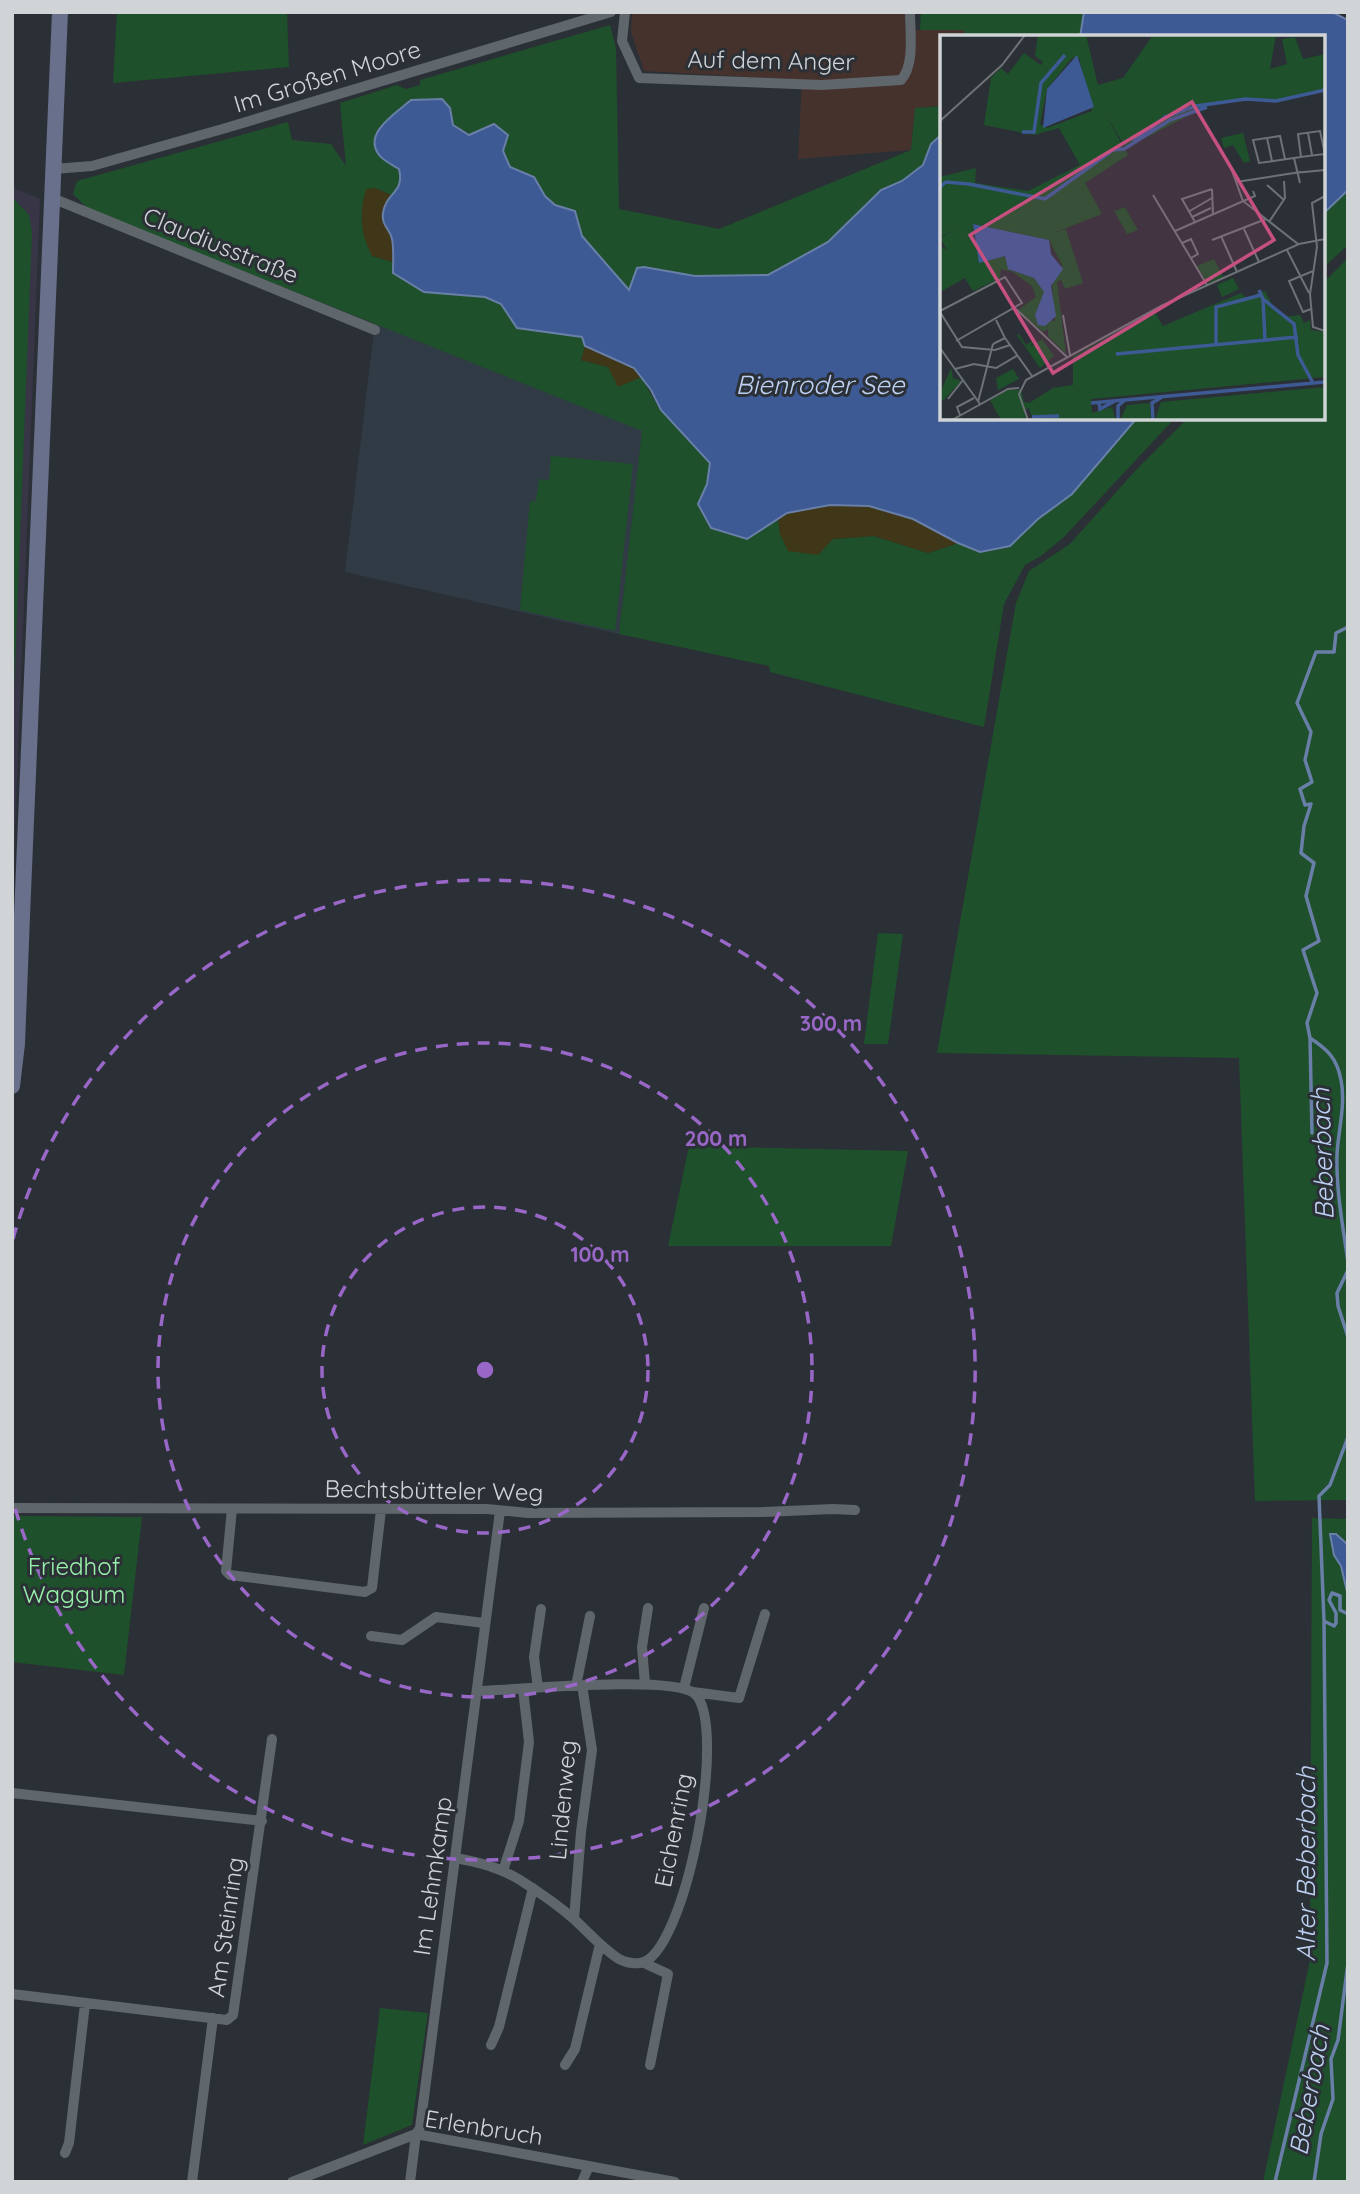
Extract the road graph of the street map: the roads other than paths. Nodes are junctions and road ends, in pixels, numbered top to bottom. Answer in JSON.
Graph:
{"nodes":[{"id":1,"x":60,"y":12,"type":"edge"},
{"id":2,"x":611,"y":12,"type":"edge"},
{"id":3,"x":625,"y":12,"type":"edge"},
{"id":4,"x":910,"y":12,"type":"edge"},
{"id":5,"x":53,"y":169,"type":"junction"},
{"id":6,"x":52,"y":198,"type":"junction"},
{"id":7,"x":375,"y":330,"type":"dead end"},
{"id":8,"x":12,"y":1086,"type":"edge"},
{"id":9,"x":12,"y":1508,"type":"edge"},
{"id":10,"x":232,"y":1509,"type":"junction"},
{"id":11,"x":381,"y":1510,"type":"junction"},
{"id":12,"x":855,"y":1510,"type":"dead end"},
{"id":13,"x":500,"y":1511,"type":"junction"},
{"id":14,"x":648,"y":1608,"type":"dead end"},
{"id":15,"x":704,"y":1608,"type":"dead end"},
{"id":16,"x":541,"y":1609,"type":"dead end"},
{"id":17,"x":765,"y":1614,"type":"dead end"},
{"id":18,"x":590,"y":1616,"type":"dead end"},
{"id":19,"x":484,"y":1623,"type":"junction"},
{"id":20,"x":371,"y":1636,"type":"dead end"},
{"id":21,"x":645,"y":1684,"type":"junction"},
{"id":22,"x":579,"y":1686,"type":"junction"},
{"id":23,"x":538,"y":1688,"type":"junction"},
{"id":24,"x":523,"y":1689,"type":"junction"},
{"id":25,"x":689,"y":1690,"type":"junction"},
{"id":26,"x":477,"y":1691,"type":"junction"},
{"id":27,"x":272,"y":1739,"type":"dead end"},
{"id":28,"x":12,"y":1793,"type":"edge"},
{"id":29,"x":262,"y":1821,"type":"junction"},
{"id":30,"x":455,"y":1858,"type":"junction"},
{"id":31,"x":503,"y":1871,"type":"junction"},
{"id":32,"x":533,"y":1888,"type":"junction"},
{"id":33,"x":574,"y":1919,"type":"junction"},
{"id":34,"x":600,"y":1944,"type":"junction"},
{"id":35,"x":644,"y":1963,"type":"junction"},
{"id":36,"x":12,"y":1994,"type":"edge"},
{"id":37,"x":85,"y":2004,"type":"junction"},
{"id":38,"x":214,"y":2018,"type":"junction"},
{"id":39,"x":491,"y":2045,"type":"dead end"},
{"id":40,"x":565,"y":2065,"type":"dead end"},
{"id":41,"x":650,"y":2065,"type":"dead end"},
{"id":42,"x":416,"y":2134,"type":"junction"},
{"id":43,"x":65,"y":2152,"type":"dead end"},
{"id":44,"x":589,"y":2166,"type":"junction"},
{"id":45,"x":652,"y":2180,"type":"edge"},
{"id":46,"x":192,"y":2182,"type":"edge"},
{"id":47,"x":292,"y":2182,"type":"edge"},
{"id":48,"x":410,"y":2182,"type":"edge"},
{"id":49,"x":582,"y":2182,"type":"edge"},
{"id":50,"x":675,"y":2182,"type":"edge"}],
"edges":[{"from":1,"to":5,"type":"street"},
{"from":2,"to":5,"type":"street","name":"Im Großen Moore"},
{"from":3,"to":4,"type":"street","name":"Auf dem Anger"},
{"from":5,"to":6,"type":"street"},
{"from":6,"to":7,"type":"street","name":"Claudiusstraße"},
{"from":6,"to":8,"type":"street"},
{"from":9,"to":10,"type":"street","name":"Bechtsbütteler Weg"},
{"from":10,"to":11,"type":"street","name":"Bechtsbütteler Weg"},
{"from":10,"to":11,"type":"street"},
{"from":11,"to":13,"type":"street","name":"Bechtsbütteler Weg"},
{"from":12,"to":13,"type":"street","name":"Bechtsbütteler Weg"},
{"from":13,"to":19,"type":"street","name":"Im Lehmkamp"},
{"from":14,"to":21,"type":"street"},
{"from":15,"to":25,"type":"street"},
{"from":16,"to":23,"type":"street"},
{"from":17,"to":25,"type":"street"},
{"from":18,"to":22,"type":"street"},
{"from":19,"to":20,"type":"street"},
{"from":19,"to":26,"type":"street","name":"Im Lehmkamp"},
{"from":21,"to":22,"type":"street"},
{"from":21,"to":25,"type":"street"},
{"from":22,"to":23,"type":"street"},
{"from":22,"to":33,"type":"street","name":"Lindenweg"},
{"from":23,"to":24,"type":"street"},
{"from":24,"to":26,"type":"street"},
{"from":24,"to":31,"type":"street"},
{"from":25,"to":35,"type":"street","name":"Eichenring"},
{"from":26,"to":30,"type":"street","name":"Im Lehmkamp"},
{"from":27,"to":29,"type":"street","name":"Am Steinring"},
{"from":28,"to":29,"type":"street"},
{"from":29,"to":38,"type":"street","name":"Am Steinring"},
{"from":30,"to":31,"type":"street"},
{"from":30,"to":42,"type":"street","name":"Im Lehmkamp"},
{"from":31,"to":32,"type":"street"},
{"from":32,"to":33,"type":"street"},
{"from":32,"to":39,"type":"street"},
{"from":33,"to":34,"type":"street"},
{"from":34,"to":35,"type":"street"},
{"from":34,"to":40,"type":"street"},
{"from":35,"to":41,"type":"street"},
{"from":36,"to":37,"type":"street","name":"Am Steinring"},
{"from":37,"to":38,"type":"street","name":"Am Steinring"},
{"from":37,"to":43,"type":"street"},
{"from":38,"to":46,"type":"street"},
{"from":42,"to":44,"type":"street","name":"Erlenbruch"},
{"from":42,"to":47,"type":"street","name":"Erlenbruch"},
{"from":42,"to":48,"type":"street","name":"Im Lehmkamp"},
{"from":44,"to":45,"type":"street","name":"Erlenbruch"},
{"from":44,"to":49,"type":"street"},
{"from":45,"to":50,"type":"street","name":"Erlenbruch"}]}
